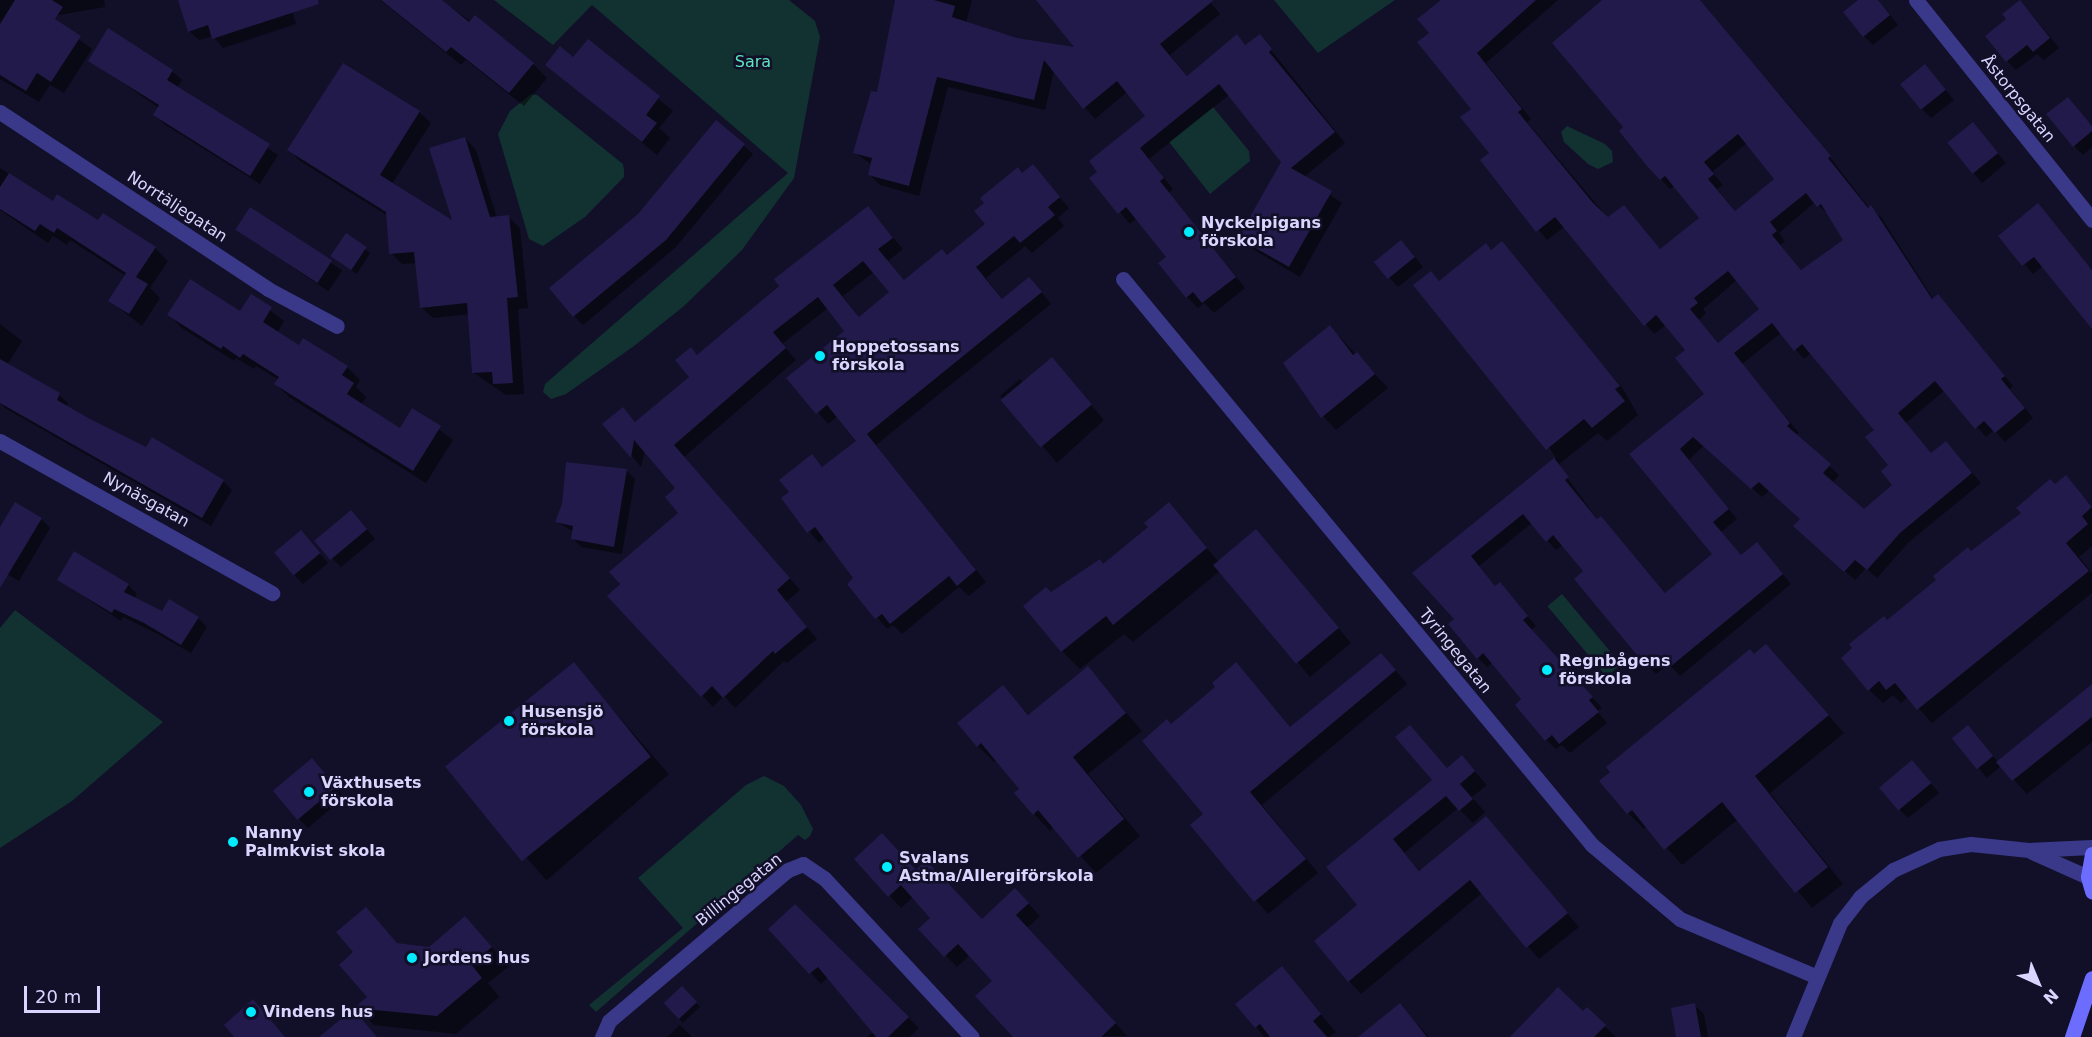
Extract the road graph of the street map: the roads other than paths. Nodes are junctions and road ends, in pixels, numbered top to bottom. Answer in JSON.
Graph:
{"nodes":[{"id":1,"x":1916,"y":0,"type":"edge"},
{"id":2,"x":0,"y":112,"type":"edge"},
{"id":3,"x":2092,"y":220,"type":"edge"},
{"id":4,"x":1123,"y":279,"type":"dead end"},
{"id":5,"x":337,"y":326,"type":"dead end"},
{"id":6,"x":0,"y":441,"type":"edge"},
{"id":7,"x":273,"y":593,"type":"dead end"},
{"id":8,"x":2092,"y":848,"type":"edge"},
{"id":9,"x":2029,"y":850,"type":"junction"},
{"id":10,"x":2092,"y":854,"type":"edge"},
{"id":11,"x":2090,"y":884,"type":"edge"},
{"id":12,"x":1815,"y":976,"type":"junction"},
{"id":13,"x":2092,"y":978,"type":"edge"},
{"id":14,"x":602,"y":1037,"type":"edge"},
{"id":15,"x":972,"y":1037,"type":"edge"},
{"id":16,"x":1793,"y":1037,"type":"edge"},
{"id":17,"x":2072,"y":1037,"type":"edge"}],
"edges":[{"from":1,"to":3,"type":"street","name":"Åstorpsgatan"},
{"from":2,"to":5,"type":"street","name":"Norrtäljegatan"},
{"from":4,"to":12,"type":"street","name":"Tyringegatan"},
{"from":6,"to":7,"type":"street","name":"Nynäsgatan"},
{"from":8,"to":9,"type":"street"},
{"from":9,"to":11,"type":"street"},
{"from":9,"to":12,"type":"street"},
{"from":10,"to":11,"type":"street"},
{"from":12,"to":16,"type":"street"},
{"from":13,"to":17,"type":"street"},
{"from":14,"to":15,"type":"street","name":"Billingegatan"}]}
